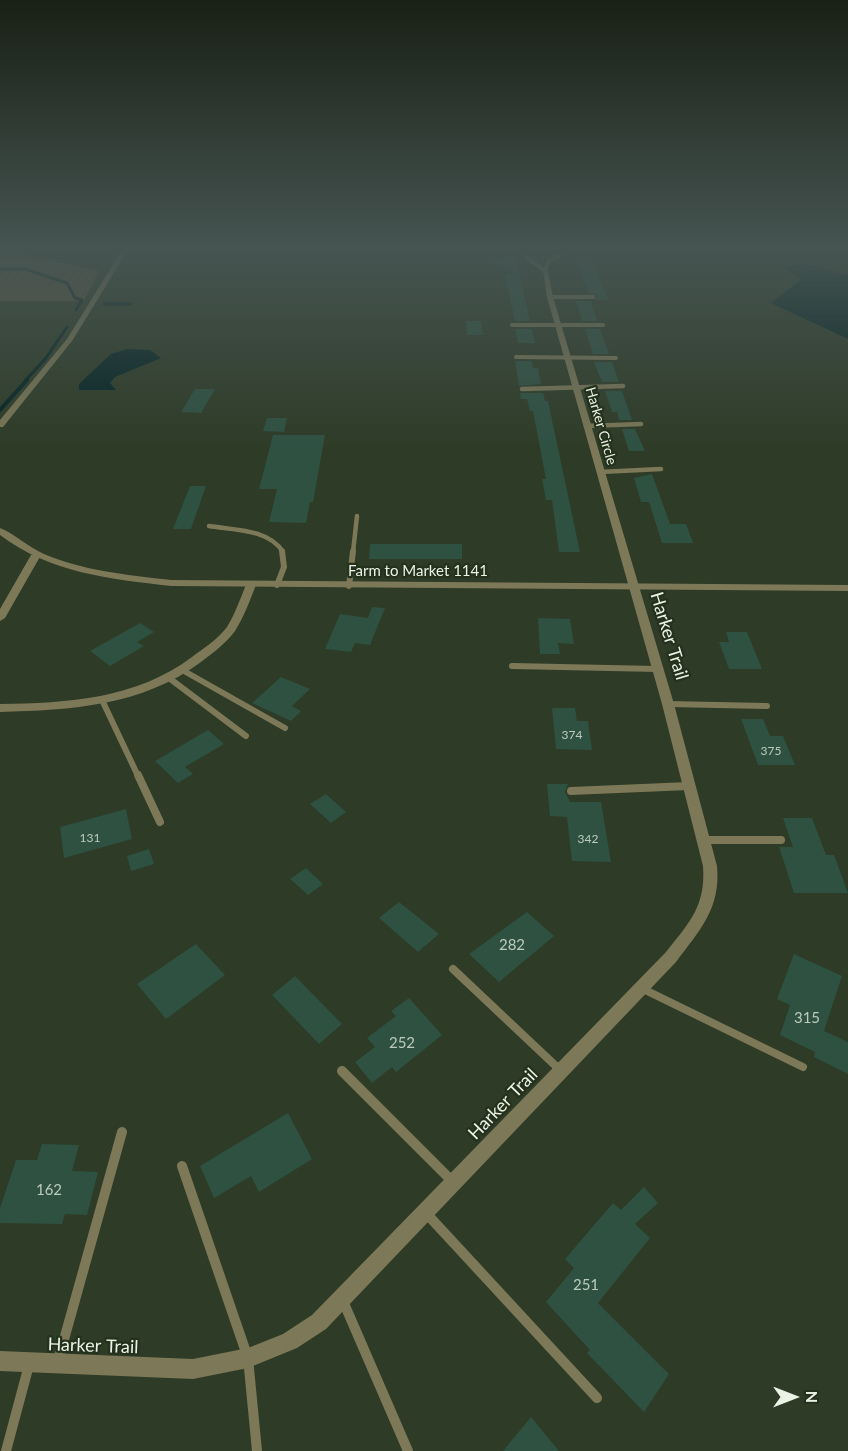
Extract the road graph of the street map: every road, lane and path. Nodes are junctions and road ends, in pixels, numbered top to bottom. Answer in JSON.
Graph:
{"nodes":[{"id":1,"x":84,"y":318,"type":"edge"},
{"id":2,"x":555,"y":318,"type":"edge"},
{"id":3,"x":512,"y":325,"type":"dead end"},
{"id":4,"x":603,"y":325,"type":"dead end"},
{"id":5,"x":558,"y":326,"type":"junction"},
{"id":6,"x":516,"y":357,"type":"dead end"},
{"id":7,"x":567,"y":358,"type":"junction"},
{"id":8,"x":616,"y":358,"type":"dead end"},
{"id":9,"x":622,"y":386,"type":"dead end"},
{"id":10,"x":576,"y":388,"type":"junction"},
{"id":11,"x":522,"y":389,"type":"dead end"},
{"id":12,"x":641,"y":424,"type":"dead end"},
{"id":13,"x":0,"y":425,"type":"edge"},
{"id":14,"x":586,"y":426,"type":"junction"},
{"id":15,"x":661,"y":469,"type":"dead end"},
{"id":16,"x":600,"y":472,"type":"junction"},
{"id":17,"x":357,"y":516,"type":"dead end"},
{"id":18,"x":209,"y":526,"type":"dead end"},
{"id":19,"x":0,"y":531,"type":"edge"},
{"id":20,"x":36,"y":555,"type":"junction"},
{"id":21,"x":251,"y":585,"type":"junction"},
{"id":22,"x":277,"y":585,"type":"junction"},
{"id":23,"x":349,"y":586,"type":"junction"},
{"id":24,"x":634,"y":588,"type":"junction"},
{"id":25,"x":848,"y":588,"type":"edge"},
{"id":26,"x":0,"y":618,"type":"edge"},
{"id":27,"x":512,"y":666,"type":"dead end"},
{"id":28,"x":658,"y":669,"type":"junction"},
{"id":29,"x":184,"y":671,"type":"junction"},
{"id":30,"x":169,"y":678,"type":"junction"},
{"id":31,"x":102,"y":700,"type":"junction"},
{"id":32,"x":668,"y":704,"type":"junction"},
{"id":33,"x":767,"y":706,"type":"dead end"},
{"id":34,"x":0,"y":708,"type":"edge"},
{"id":35,"x":285,"y":728,"type":"dead end"},
{"id":36,"x":246,"y":736,"type":"dead end"},
{"id":37,"x":689,"y":786,"type":"junction"},
{"id":38,"x":571,"y":790,"type":"dead end"},
{"id":39,"x":160,"y":822,"type":"dead end"},
{"id":40,"x":702,"y":840,"type":"junction"},
{"id":41,"x":782,"y":840,"type":"dead end"},
{"id":42,"x":453,"y":969,"type":"dead end"},
{"id":43,"x":641,"y":988,"type":"junction"},
{"id":44,"x":803,"y":1067,"type":"dead end"},
{"id":45,"x":342,"y":1071,"type":"dead end"},
{"id":46,"x":561,"y":1071,"type":"junction"},
{"id":47,"x":122,"y":1132,"type":"dead end"},
{"id":48,"x":182,"y":1166,"type":"dead end"},
{"id":49,"x":454,"y":1183,"type":"junction"},
{"id":50,"x":426,"y":1213,"type":"junction"},
{"id":51,"x":342,"y":1299,"type":"junction"},
{"id":52,"x":248,"y":1358,"type":"junction"},
{"id":53,"x":0,"y":1361,"type":"edge"},
{"id":54,"x":29,"y":1362,"type":"junction"},
{"id":55,"x":58,"y":1364,"type":"junction"},
{"id":56,"x":597,"y":1398,"type":"dead end"},
{"id":57,"x":6,"y":1451,"type":"edge"},
{"id":58,"x":257,"y":1451,"type":"edge"},
{"id":59,"x":408,"y":1451,"type":"edge"}],
"edges":[{"from":1,"to":13,"type":"street"},
{"from":2,"to":5,"type":"street","name":"Harker Circle"},
{"from":3,"to":5,"type":"lane"},
{"from":4,"to":5,"type":"lane"},
{"from":5,"to":7,"type":"street","name":"Harker Circle"},
{"from":6,"to":7,"type":"lane"},
{"from":7,"to":8,"type":"lane"},
{"from":7,"to":10,"type":"street","name":"Harker Circle"},
{"from":9,"to":10,"type":"lane"},
{"from":10,"to":11,"type":"lane"},
{"from":10,"to":14,"type":"street","name":"Harker Circle"},
{"from":12,"to":14,"type":"lane"},
{"from":14,"to":16,"type":"street","name":"Harker Circle"},
{"from":15,"to":16,"type":"lane"},
{"from":16,"to":24,"type":"street","name":"Harker Circle"},
{"from":17,"to":23,"type":"lane"},
{"from":18,"to":22,"type":"lane"},
{"from":19,"to":20,"type":"street","name":"Farm to Market 1141"},
{"from":20,"to":21,"type":"street","name":"Farm to Market 1141"},
{"from":20,"to":26,"type":"street"},
{"from":21,"to":22,"type":"street","name":"Farm to Market 1141"},
{"from":21,"to":29,"type":"street"},
{"from":22,"to":23,"type":"street","name":"Farm to Market 1141"},
{"from":23,"to":24,"type":"street","name":"Farm to Market 1141"},
{"from":24,"to":25,"type":"street","name":"Farm to Market 1141"},
{"from":24,"to":28,"type":"street","name":"Harker Trail"},
{"from":27,"to":28,"type":"lane"},
{"from":28,"to":32,"type":"street","name":"Harker Trail"},
{"from":29,"to":30,"type":"street"},
{"from":29,"to":35,"type":"lane"},
{"from":30,"to":31,"type":"street"},
{"from":30,"to":36,"type":"lane"},
{"from":31,"to":34,"type":"street"},
{"from":31,"to":39,"type":"lane"},
{"from":32,"to":33,"type":"lane"},
{"from":32,"to":37,"type":"street","name":"Harker Trail"},
{"from":37,"to":38,"type":"lane"},
{"from":37,"to":40,"type":"street","name":"Harker Trail"},
{"from":40,"to":41,"type":"lane"},
{"from":40,"to":43,"type":"street","name":"Harker Trail"},
{"from":42,"to":46,"type":"lane"},
{"from":43,"to":44,"type":"lane"},
{"from":43,"to":46,"type":"street","name":"Harker Trail"},
{"from":45,"to":49,"type":"lane"},
{"from":46,"to":49,"type":"street","name":"Harker Trail"},
{"from":47,"to":55,"type":"lane"},
{"from":48,"to":52,"type":"lane"},
{"from":49,"to":50,"type":"street","name":"Harker Trail"},
{"from":50,"to":51,"type":"street","name":"Harker Trail"},
{"from":50,"to":56,"type":"lane"},
{"from":51,"to":52,"type":"street","name":"Harker Trail"},
{"from":51,"to":59,"type":"lane"},
{"from":52,"to":55,"type":"street","name":"Harker Trail"},
{"from":52,"to":58,"type":"lane"},
{"from":53,"to":54,"type":"street","name":"Harker Trail"},
{"from":54,"to":55,"type":"street","name":"Harker Trail"},
{"from":54,"to":57,"type":"lane"}]}
